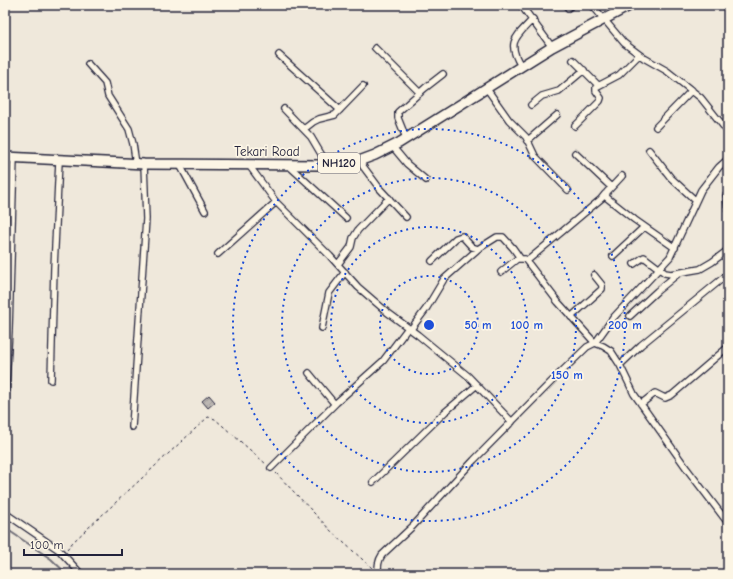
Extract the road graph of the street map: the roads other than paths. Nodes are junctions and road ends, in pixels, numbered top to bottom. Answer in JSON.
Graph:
{"nodes":[{"id":1,"x":521,"y":5,"type":"edge"},
{"id":2,"x":592,"y":5,"type":"edge"},
{"id":3,"x":631,"y":5,"type":"edge"},
{"id":4,"x":533,"y":20,"type":"junction"},
{"id":5,"x":603,"y":20,"type":"junction"},
{"id":6,"x":552,"y":47,"type":"junction"},
{"id":7,"x":375,"y":48,"type":"dead end"},
{"id":8,"x":279,"y":54,"type":"dead end"},
{"id":9,"x":639,"y":55,"type":"junction"},
{"id":10,"x":573,"y":60,"type":"dead end"},
{"id":11,"x":88,"y":64,"type":"dead end"},
{"id":12,"x":521,"y":66,"type":"junction"},
{"id":13,"x":584,"y":70,"type":"junction"},
{"id":14,"x":443,"y":74,"type":"dead end"},
{"id":15,"x":598,"y":85,"type":"junction"},
{"id":16,"x":363,"y":86,"type":"dead end"},
{"id":17,"x":486,"y":89,"type":"junction"},
{"id":18,"x":692,"y":90,"type":"junction"},
{"id":19,"x":420,"y":93,"type":"junction"},
{"id":20,"x":531,"y":105,"type":"dead end"},
{"id":21,"x":284,"y":109,"type":"dead end"},
{"id":22,"x":340,"y":110,"type":"junction"},
{"id":23,"x":557,"y":115,"type":"dead end"},
{"id":24,"x":574,"y":126,"type":"dead end"},
{"id":25,"x":656,"y":128,"type":"dead end"},
{"id":26,"x":304,"y":129,"type":"junction"},
{"id":27,"x":728,"y":132,"type":"edge"},
{"id":28,"x":406,"y":138,"type":"junction"},
{"id":29,"x":527,"y":141,"type":"junction"},
{"id":30,"x":392,"y":146,"type":"junction"},
{"id":31,"x":649,"y":150,"type":"dead end"},
{"id":32,"x":575,"y":153,"type":"dead end"},
{"id":33,"x":9,"y":158,"type":"edge"},
{"id":34,"x":728,"y":159,"type":"edge"},
{"id":35,"x":59,"y":161,"type":"junction"},
{"id":36,"x":359,"y":161,"type":"junction"},
{"id":37,"x":140,"y":164,"type":"junction"},
{"id":38,"x":248,"y":164,"type":"junction"},
{"id":39,"x":288,"y":164,"type":"junction"},
{"id":40,"x":327,"y":164,"type":"junction"},
{"id":41,"x":180,"y":165,"type":"junction"},
{"id":42,"x":622,"y":176,"type":"dead end"},
{"id":43,"x":426,"y":180,"type":"dead end"},
{"id":44,"x":611,"y":187,"type":"junction"},
{"id":45,"x":568,"y":190,"type":"dead end"},
{"id":46,"x":605,"y":194,"type":"junction"},
{"id":47,"x":726,"y":196,"type":"dead end"},
{"id":48,"x":389,"y":198,"type":"junction"},
{"id":49,"x":696,"y":200,"type":"junction"},
{"id":50,"x":276,"y":202,"type":"junction"},
{"id":51,"x":728,"y":209,"type":"edge"},
{"id":52,"x":205,"y":211,"type":"dead end"},
{"id":53,"x":406,"y":217,"type":"dead end"},
{"id":54,"x":346,"y":218,"type":"dead end"},
{"id":55,"x":644,"y":227,"type":"junction"},
{"id":56,"x":675,"y":248,"type":"junction"},
{"id":57,"x":478,"y":249,"type":"junction"},
{"id":58,"x":728,"y":250,"type":"edge"},
{"id":59,"x":218,"y":254,"type":"dead end"},
{"id":60,"x":612,"y":256,"type":"dead end"},
{"id":61,"x":520,"y":258,"type":"junction"},
{"id":62,"x":432,"y":261,"type":"dead end"},
{"id":63,"x":527,"y":261,"type":"junction"},
{"id":64,"x":338,"y":264,"type":"junction"},
{"id":65,"x":634,"y":264,"type":"dead end"},
{"id":66,"x":659,"y":269,"type":"junction"},
{"id":67,"x":345,"y":272,"type":"junction"},
{"id":68,"x":501,"y":272,"type":"dead end"},
{"id":69,"x":679,"y":272,"type":"junction"},
{"id":70,"x":728,"y":274,"type":"edge"},
{"id":71,"x":594,"y":275,"type":"dead end"},
{"id":72,"x":630,"y":316,"type":"dead end"},
{"id":73,"x":571,"y":317,"type":"junction"},
{"id":74,"x":322,"y":328,"type":"dead end"},
{"id":75,"x":410,"y":329,"type":"junction"},
{"id":76,"x":595,"y":343,"type":"junction"},
{"id":77,"x":728,"y":347,"type":"edge"},
{"id":78,"x":620,"y":365,"type":"junction"},
{"id":79,"x":309,"y":373,"type":"dead end"},
{"id":80,"x":51,"y":380,"type":"dead end"},
{"id":81,"x":477,"y":384,"type":"junction"},
{"id":82,"x":336,"y":403,"type":"junction"},
{"id":83,"x":5,"y":404,"type":"edge"},
{"id":84,"x":641,"y":404,"type":"junction"},
{"id":85,"x":512,"y":422,"type":"junction"},
{"id":86,"x":132,"y":427,"type":"dead end"},
{"id":87,"x":271,"y":468,"type":"road end"},
{"id":88,"x":373,"y":482,"type":"dead end"},
{"id":89,"x":5,"y":513,"type":"edge"},
{"id":90,"x":728,"y":524,"type":"edge"},
{"id":91,"x":81,"y":574,"type":"edge"},
{"id":92,"x":378,"y":574,"type":"edge"}],
"edges":[{"from":1,"to":4,"type":"street"},
{"from":2,"to":5,"type":"street"},
{"from":3,"to":5,"type":"highway","name":"Tekari Road","number":"NH120"},
{"from":4,"to":6,"type":"street"},
{"from":4,"to":12,"type":"street"},
{"from":5,"to":6,"type":"highway","name":"Tekari Road","number":"NH120"},
{"from":5,"to":9,"type":"street"},
{"from":6,"to":12,"type":"highway","name":"Tekari Road","number":"NH120"},
{"from":7,"to":19,"type":"street"},
{"from":8,"to":22,"type":"street"},
{"from":9,"to":15,"type":"street"},
{"from":9,"to":18,"type":"street"},
{"from":10,"to":13,"type":"street"},
{"from":11,"to":37,"type":"street"},
{"from":12,"to":17,"type":"highway","name":"Tekari Road","number":"NH120"},
{"from":13,"to":15,"type":"street"},
{"from":13,"to":20,"type":"street"},
{"from":14,"to":19,"type":"street"},
{"from":15,"to":24,"type":"street"},
{"from":16,"to":22,"type":"street"},
{"from":17,"to":28,"type":"highway","name":"Tekari Road","number":"NH120"},
{"from":17,"to":29,"type":"street"},
{"from":18,"to":25,"type":"street"},
{"from":18,"to":27,"type":"street"},
{"from":19,"to":28,"type":"street"},
{"from":21,"to":26,"type":"street"},
{"from":22,"to":26,"type":"street"},
{"from":23,"to":29,"type":"street"},
{"from":26,"to":40,"type":"street"},
{"from":28,"to":30,"type":"highway","name":"Tekari Road","number":"NH120"},
{"from":29,"to":45,"type":"street"},
{"from":30,"to":36,"type":"highway","name":"Tekari Road","number":"NH120"},
{"from":30,"to":43,"type":"street"},
{"from":31,"to":49,"type":"street"},
{"from":32,"to":44,"type":"street"},
{"from":33,"to":35,"type":"highway","name":"Tekari Road","number":"NH120"},
{"from":33,"to":83,"type":"street"},
{"from":34,"to":49,"type":"street"},
{"from":35,"to":37,"type":"highway","name":"Tekari Road","number":"NH120"},
{"from":35,"to":80,"type":"street"},
{"from":36,"to":40,"type":"highway","name":"Tekari Road","number":"NH120"},
{"from":36,"to":48,"type":"street"},
{"from":37,"to":41,"type":"highway","name":"Tekari Road","number":"NH120"},
{"from":37,"to":86,"type":"street"},
{"from":38,"to":39,"type":"highway","name":"Tekari Road","number":"NH120"},
{"from":38,"to":41,"type":"highway","name":"Tekari Road","number":"NH120"},
{"from":38,"to":50,"type":"street"},
{"from":39,"to":40,"type":"highway","name":"Tekari Road","number":"NH120"},
{"from":39,"to":54,"type":"street"},
{"from":41,"to":52,"type":"street"},
{"from":42,"to":44,"type":"street"},
{"from":44,"to":46,"type":"street"},
{"from":46,"to":55,"type":"street"},
{"from":46,"to":63,"type":"street"},
{"from":47,"to":51,"type":"street"},
{"from":48,"to":53,"type":"street"},
{"from":48,"to":64,"type":"street"},
{"from":49,"to":56,"type":"street"},
{"from":50,"to":59,"type":"street"},
{"from":50,"to":64,"type":"street"},
{"from":55,"to":56,"type":"street"},
{"from":55,"to":60,"type":"street"},
{"from":56,"to":66,"type":"street"},
{"from":57,"to":61,"type":"street"},
{"from":57,"to":62,"type":"street"},
{"from":57,"to":75,"type":"street"},
{"from":58,"to":69,"type":"street"},
{"from":61,"to":63,"type":"street"},
{"from":61,"to":68,"type":"street"},
{"from":63,"to":73,"type":"street"},
{"from":64,"to":67,"type":"street"},
{"from":65,"to":66,"type":"street"},
{"from":66,"to":69,"type":"street"},
{"from":66,"to":76,"type":"street"},
{"from":67,"to":74,"type":"street"},
{"from":67,"to":75,"type":"street"},
{"from":69,"to":72,"type":"street"},
{"from":70,"to":78,"type":"street"},
{"from":71,"to":73,"type":"street"},
{"from":73,"to":76,"type":"street"},
{"from":75,"to":81,"type":"street"},
{"from":75,"to":82,"type":"street"},
{"from":76,"to":78,"type":"street"},
{"from":76,"to":85,"type":"street"},
{"from":77,"to":84,"type":"street"},
{"from":78,"to":84,"type":"street"},
{"from":79,"to":82,"type":"street"},
{"from":81,"to":85,"type":"street"},
{"from":81,"to":88,"type":"street"},
{"from":82,"to":87,"type":"street"},
{"from":84,"to":90,"type":"street"},
{"from":85,"to":92,"type":"street"},
{"from":89,"to":91,"type":"street"}]}
